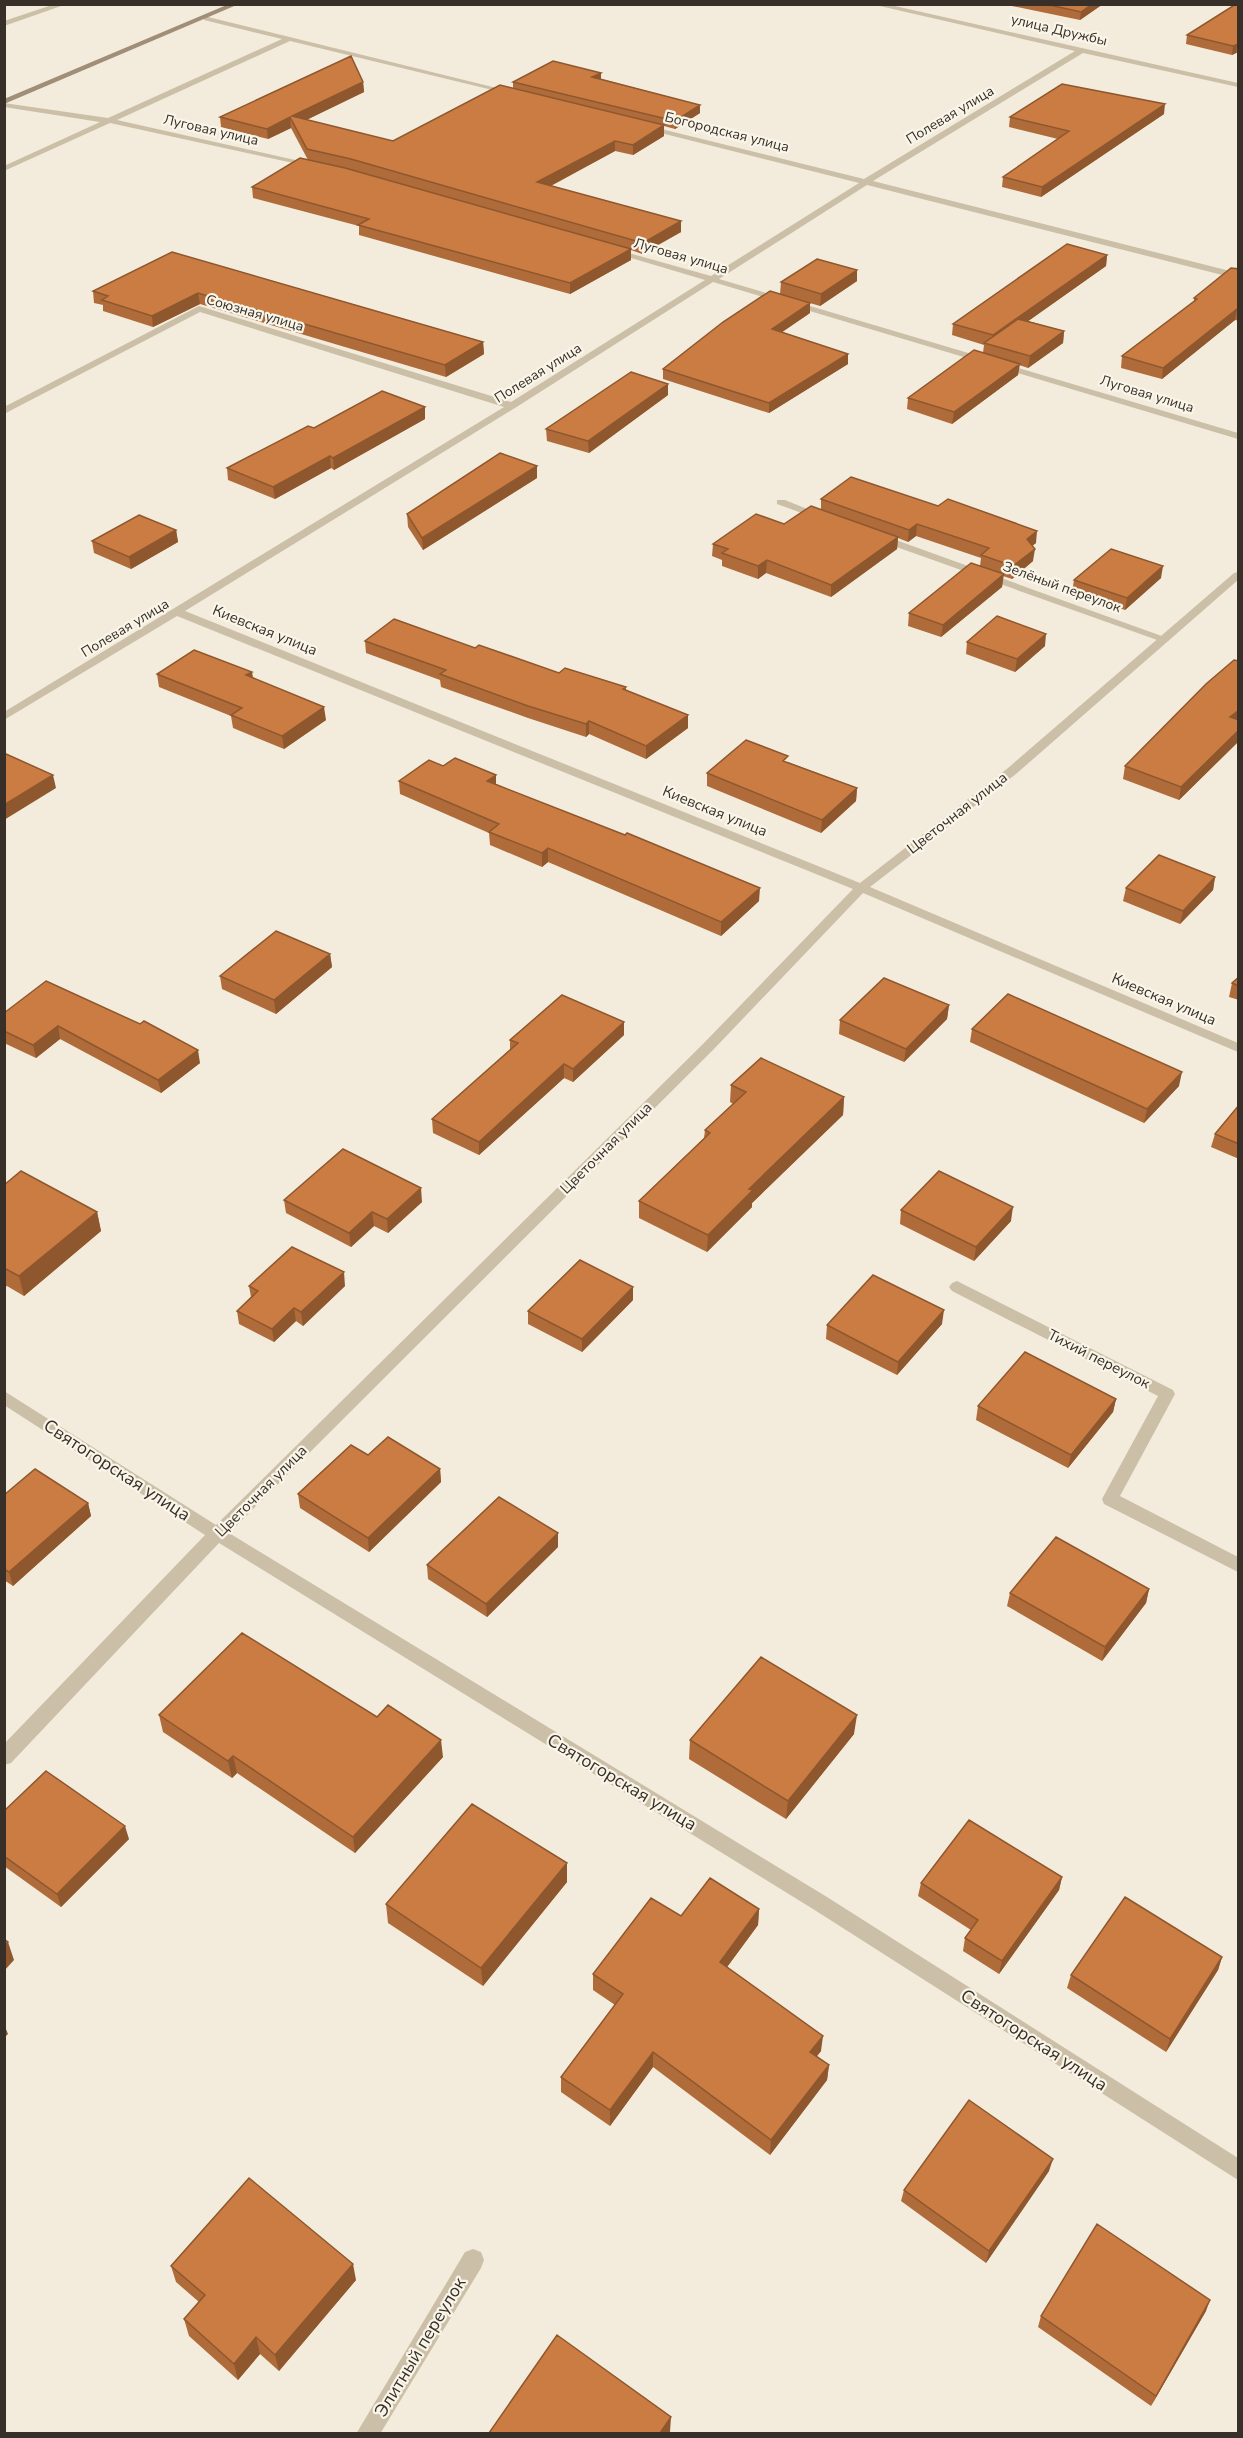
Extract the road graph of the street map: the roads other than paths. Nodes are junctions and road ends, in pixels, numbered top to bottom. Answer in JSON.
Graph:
{"nodes":[{"id":1,"x":64,"y":4,"type":"edge"},
{"id":2,"x":236,"y":4,"type":"edge"},
{"id":3,"x":874,"y":4,"type":"edge"},
{"id":4,"x":207,"y":18,"type":"junction"},
{"id":5,"x":4,"y":24,"type":"edge"},
{"id":6,"x":290,"y":38,"type":"junction"},
{"id":7,"x":1084,"y":49,"type":"junction"},
{"id":8,"x":1239,"y":85,"type":"edge"},
{"id":9,"x":521,"y":95,"type":"edge"},
{"id":10,"x":4,"y":103,"type":"edge"},
{"id":11,"x":110,"y":121,"type":"junction"},
{"id":12,"x":636,"y":124,"type":"edge"},
{"id":13,"x":4,"y":169,"type":"edge"},
{"id":14,"x":325,"y":169,"type":"edge"},
{"id":15,"x":867,"y":181,"type":"junction"},
{"id":16,"x":600,"y":246,"type":"edge"},
{"id":17,"x":1239,"y":276,"type":"edge"},
{"id":18,"x":714,"y":279,"type":"junction"},
{"id":19,"x":512,"y":406,"type":"junction"},
{"id":20,"x":4,"y":411,"type":"edge"},
{"id":21,"x":1239,"y":436,"type":"edge"},
{"id":22,"x":781,"y":502,"type":"dead end"},
{"id":23,"x":837,"y":522,"type":"edge"},
{"id":24,"x":871,"y":534,"type":"edge"},
{"id":25,"x":1239,"y":574,"type":"edge"},
{"id":26,"x":177,"y":612,"type":"junction"},
{"id":27,"x":1164,"y":639,"type":"junction"},
{"id":28,"x":4,"y":717,"type":"edge"},
{"id":29,"x":861,"y":888,"type":"junction"},
{"id":30,"x":1239,"y":1048,"type":"edge"},
{"id":31,"x":957,"y":1287,"type":"dead end"},
{"id":32,"x":4,"y":1397,"type":"edge"},
{"id":33,"x":217,"y":1534,"type":"junction"},
{"id":34,"x":1239,"y":1565,"type":"edge"},
{"id":35,"x":4,"y":1756,"type":"edge"},
{"id":36,"x":1239,"y":2170,"type":"edge"},
{"id":37,"x":473,"y":2260,"type":"dead end"},
{"id":38,"x":367,"y":2433,"type":"edge"}],
"edges":[{"from":1,"to":5,"type":"street"},
{"from":2,"to":4,"type":"main road"},
{"from":3,"to":7,"type":"street","name":"улица Дружбы"},
{"from":4,"to":6,"type":"street"},
{"from":4,"to":10,"type":"main road"},
{"from":6,"to":9,"type":"street"},
{"from":6,"to":11,"type":"street"},
{"from":7,"to":8,"type":"street","name":"улица Дружбы"},
{"from":7,"to":15,"type":"street","name":"Полевая улица"},
{"from":10,"to":11,"type":"street","name":"Луговая улица"},
{"from":11,"to":13,"type":"street"},
{"from":11,"to":14,"type":"street","name":"Луговая улица"},
{"from":12,"to":15,"type":"street","name":"Богородская улица"},
{"from":15,"to":17,"type":"street","name":"Богородская улица"},
{"from":15,"to":18,"type":"street","name":"Полевая улица"},
{"from":16,"to":18,"type":"street","name":"Луговая улица"},
{"from":18,"to":19,"type":"street","name":"Полевая улица"},
{"from":18,"to":21,"type":"street","name":"Луговая улица"},
{"from":19,"to":20,"type":"street","name":"Союзная улица"},
{"from":19,"to":26,"type":"street","name":"Полевая улица"},
{"from":22,"to":23,"type":"street"},
{"from":24,"to":27,"type":"street","name":"Зелёный переулок"},
{"from":25,"to":27,"type":"street","name":"Цветочная улица"},
{"from":26,"to":28,"type":"street","name":"Полевая улица"},
{"from":26,"to":29,"type":"street","name":"Киевская улица"},
{"from":27,"to":29,"type":"street","name":"Цветочная улица"},
{"from":29,"to":30,"type":"street","name":"Киевская улица"},
{"from":29,"to":33,"type":"street","name":"Цветочная улица"},
{"from":31,"to":34,"type":"street","name":"Тихий переулок"},
{"from":32,"to":33,"type":"street","name":"Святогорская улица"},
{"from":33,"to":35,"type":"street","name":"Цветочная улица"},
{"from":33,"to":36,"type":"street","name":"Святогорская улица"},
{"from":37,"to":38,"type":"street","name":"Элитный переулок"}]}
